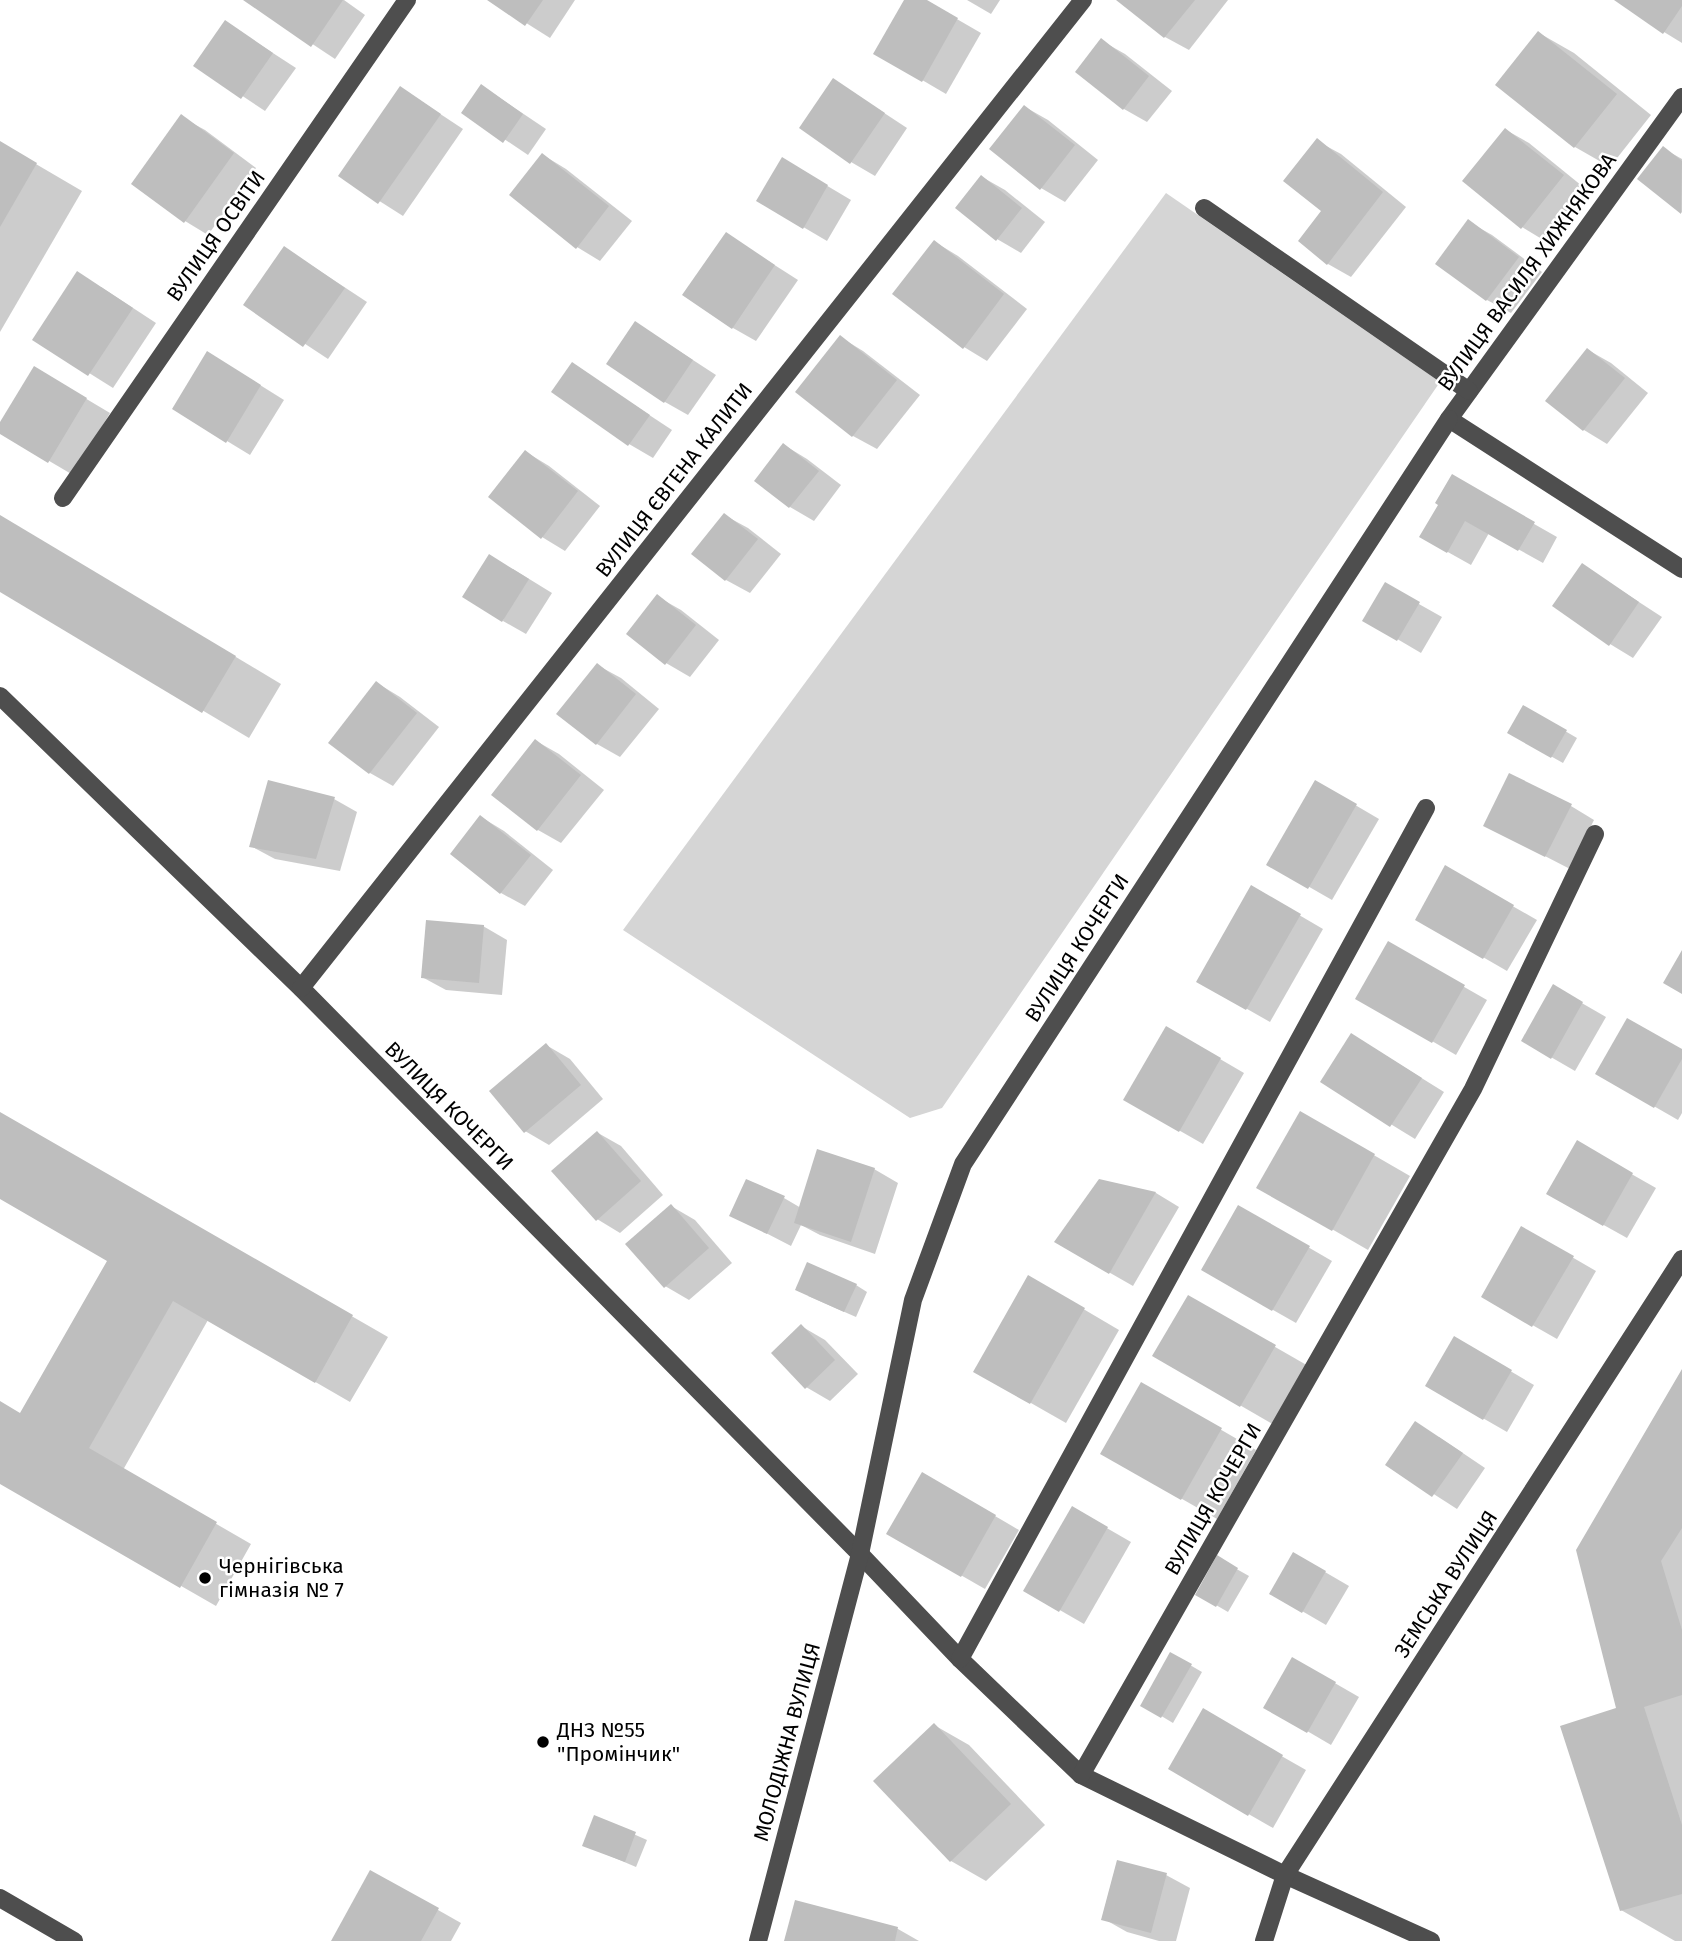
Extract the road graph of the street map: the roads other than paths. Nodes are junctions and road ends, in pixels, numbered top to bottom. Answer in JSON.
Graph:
{"nodes":[{"id":1,"x":407,"y":0,"type":"edge"},
{"id":2,"x":1083,"y":0,"type":"edge"},
{"id":3,"x":1682,"y":97,"type":"edge"},
{"id":4,"x":1204,"y":208,"type":"dead end"},
{"id":5,"x":1469,"y":391,"type":"junction"},
{"id":6,"x":1449,"y":419,"type":"junction"},
{"id":7,"x":63,"y":498,"type":"dead end"},
{"id":8,"x":1682,"y":569,"type":"edge"},
{"id":9,"x":0,"y":696,"type":"edge"},
{"id":10,"x":1426,"y":808,"type":"dead end"},
{"id":11,"x":1595,"y":834,"type":"dead end"},
{"id":12,"x":300,"y":988,"type":"junction"},
{"id":13,"x":1682,"y":1259,"type":"edge"},
{"id":14,"x":860,"y":1554,"type":"junction"},
{"id":15,"x":960,"y":1659,"type":"junction"},
{"id":16,"x":1081,"y":1775,"type":"junction"},
{"id":17,"x":1285,"y":1875,"type":"junction"},
{"id":18,"x":0,"y":1898,"type":"edge"},
{"id":19,"x":74,"y":1941,"type":"edge"},
{"id":20,"x":758,"y":1941,"type":"edge"},
{"id":21,"x":1264,"y":1941,"type":"edge"},
{"id":22,"x":1432,"y":1941,"type":"edge"}],
"edges":[{"from":1,"to":7,"type":"street","name":"ВУЛИЦЯ ОСВІТИ"},
{"from":2,"to":12,"type":"street","name":"ВУЛИЦЯ ЄВГЕНА КАЛИТИ"},
{"from":3,"to":5,"type":"street","name":"ВУЛИЦЯ ВАСИЛЯ ХИЖНЯКОВА"},
{"from":4,"to":5,"type":"street"},
{"from":5,"to":6,"type":"street","name":"ВУЛИЦЯ ВАСИЛЯ ХИЖНЯКОВА"},
{"from":6,"to":8,"type":"street","name":"ВУЛИЦЯ ВАСИЛЯ ХИЖНЯКОВА"},
{"from":6,"to":14,"type":"street","name":"ВУЛИЦЯ КОЧЕРГИ"},
{"from":9,"to":12,"type":"street","name":"ВУЛИЦЯ КОЧЕРГИ"},
{"from":10,"to":15,"type":"street"},
{"from":11,"to":16,"type":"street","name":"ВУЛИЦЯ КОЧЕРГИ"},
{"from":12,"to":14,"type":"street","name":"ВУЛИЦЯ КОЧЕРГИ"},
{"from":13,"to":17,"type":"street","name":"ЗЕМСЬКА ВУЛИЦЯ"},
{"from":14,"to":15,"type":"street","name":"ВУЛИЦЯ КОЧЕРГИ"},
{"from":14,"to":20,"type":"street","name":"МОЛОДІЖНА ВУЛИЦЯ"},
{"from":15,"to":16,"type":"street","name":"ВУЛИЦЯ КОЧЕРГИ"},
{"from":16,"to":17,"type":"street","name":"ВУЛИЦЯ КОЧЕРГИ"},
{"from":17,"to":21,"type":"street","name":"ЗЕМСЬКА ВУЛИЦЯ"},
{"from":17,"to":22,"type":"street","name":"ВУЛИЦЯ КОЧЕРГИ"},
{"from":18,"to":19,"type":"street"}]}
